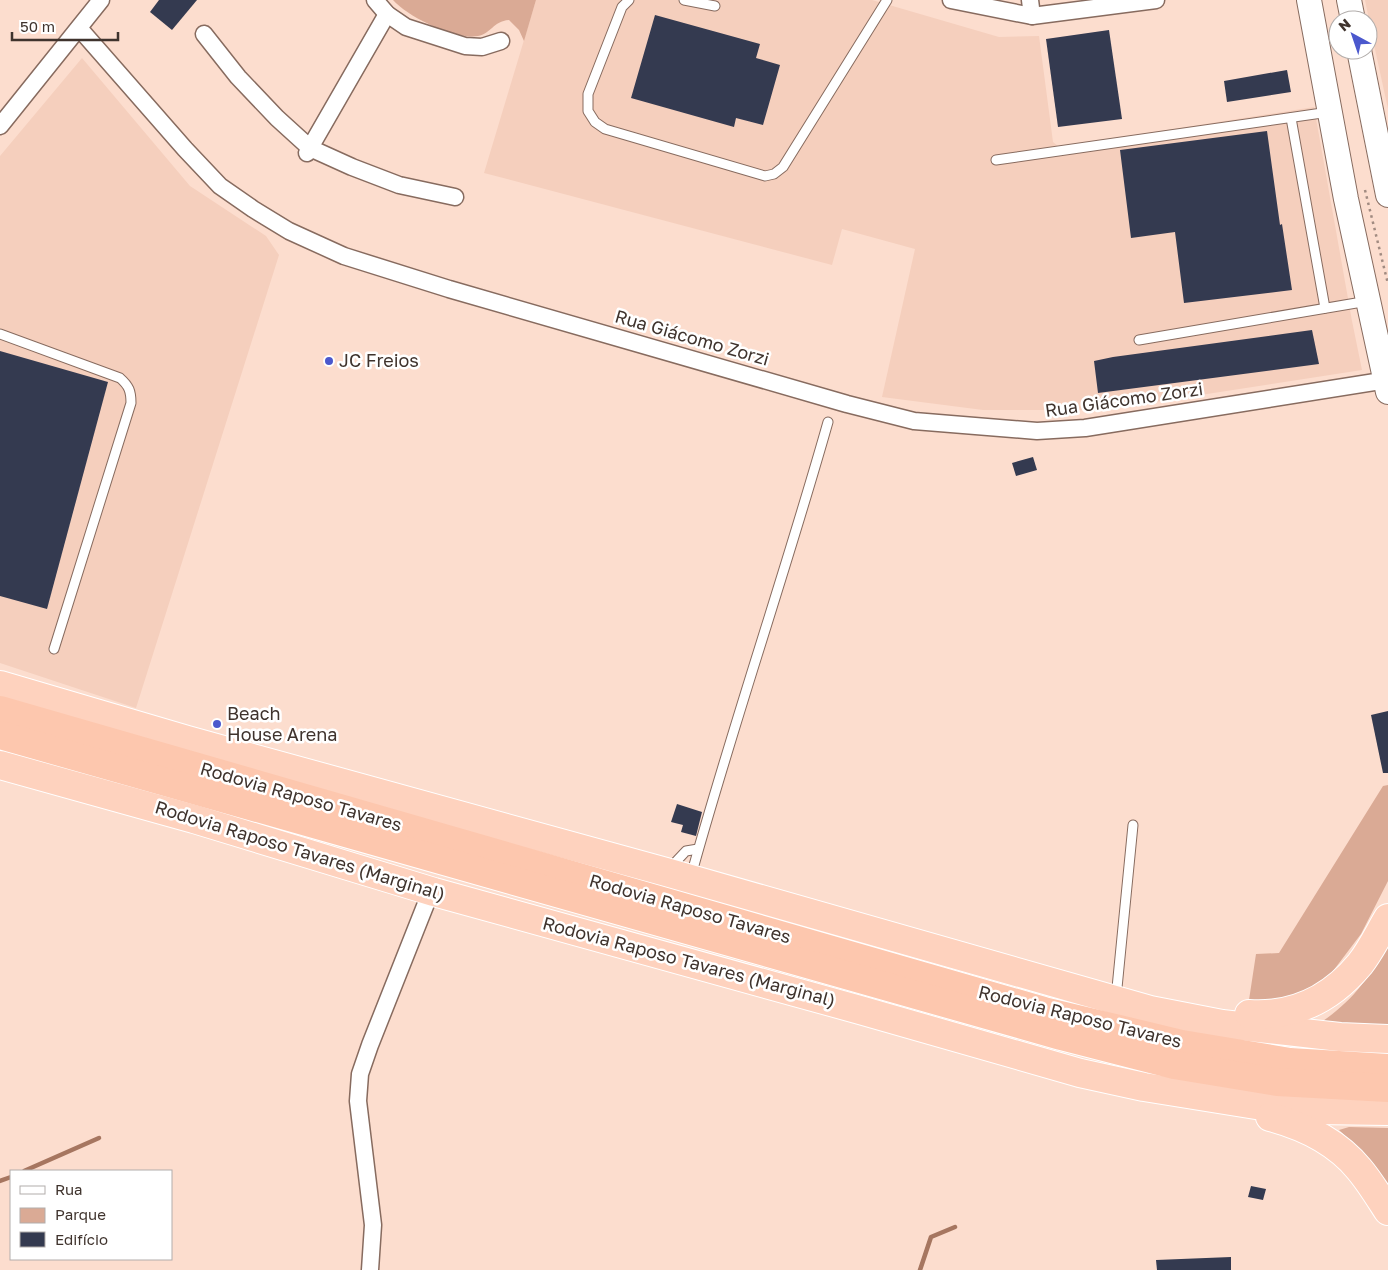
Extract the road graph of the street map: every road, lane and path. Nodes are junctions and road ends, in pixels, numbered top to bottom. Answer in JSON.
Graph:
{"nodes":[{"id":1,"x":101,"y":0,"type":"edge"},
{"id":2,"x":376,"y":0,"type":"edge"},
{"id":3,"x":629,"y":0,"type":"edge"},
{"id":4,"x":684,"y":0,"type":"edge"},
{"id":5,"x":887,"y":0,"type":"edge"},
{"id":6,"x":951,"y":0,"type":"edge"},
{"id":7,"x":1156,"y":0,"type":"edge"},
{"id":8,"x":1309,"y":0,"type":"edge"},
{"id":9,"x":715,"y":6,"type":"dead end"},
{"id":10,"x":1031,"y":8,"type":"edge"},
{"id":11,"x":387,"y":14,"type":"junction"},
{"id":12,"x":79,"y":28,"type":"junction"},
{"id":13,"x":204,"y":34,"type":"dead end"},
{"id":14,"x":501,"y":41,"type":"dead end"},
{"id":15,"x":1361,"y":60,"type":"edge"},
{"id":16,"x":1329,"y":112,"type":"junction"},
{"id":17,"x":1291,"y":118,"type":"junction"},
{"id":18,"x":0,"y":126,"type":"edge"},
{"id":19,"x":308,"y":150,"type":"junction"},
{"id":20,"x":996,"y":160,"type":"dead end"},
{"id":21,"x":1388,"y":195,"type":"edge"},
{"id":22,"x":455,"y":197,"type":"dead end"},
{"id":23,"x":1368,"y":301,"type":"junction"},
{"id":24,"x":1325,"y":308,"type":"junction"},
{"id":25,"x":0,"y":334,"type":"edge"},
{"id":26,"x":1139,"y":340,"type":"dead end"},
{"id":27,"x":1387,"y":384,"type":"edge"},
{"id":28,"x":828,"y":422,"type":"dead end"},
{"id":29,"x":54,"y":649,"type":"dead end"},
{"id":30,"x":0,"y":685,"type":"edge"},
{"id":31,"x":0,"y":710,"type":"edge"},
{"id":32,"x":0,"y":735,"type":"edge"},
{"id":33,"x":0,"y":765,"type":"edge"},
{"id":34,"x":1133,"y":825,"type":"dead end"},
{"id":35,"x":698,"y":849,"type":"junction"},
{"id":36,"x":678,"y":876,"type":"junction"},
{"id":37,"x":431,"y":891,"type":"junction"},
{"id":38,"x":1388,"y":918,"type":"edge"},
{"id":39,"x":1123,"y":1003,"type":"junction"},
{"id":40,"x":1388,"y":1038,"type":"edge"},
{"id":41,"x":1388,"y":1068,"type":"edge"},
{"id":42,"x":1388,"y":1088,"type":"edge"},
{"id":43,"x":1199,"y":1096,"type":"junction"},
{"id":44,"x":1388,"y":1111,"type":"edge"},
{"id":45,"x":1388,"y":1211,"type":"edge"},
{"id":46,"x":370,"y":1270,"type":"edge"}],
"edges":[{"from":1,"to":12,"type":"street"},
{"from":2,"to":11,"type":"street"},
{"from":3,"to":5,"type":"lane"},
{"from":4,"to":9,"type":"lane"},
{"from":6,"to":10,"type":"street"},
{"from":7,"to":10,"type":"street"},
{"from":8,"to":16,"type":"main road"},
{"from":11,"to":14,"type":"street"},
{"from":11,"to":19,"type":"street"},
{"from":12,"to":18,"type":"street"},
{"from":12,"to":27,"type":"street","name":"Rua Giácomo Zorzi"},
{"from":13,"to":19,"type":"street"},
{"from":15,"to":21,"type":"main road"},
{"from":16,"to":17,"type":"lane"},
{"from":16,"to":23,"type":"main road"},
{"from":17,"to":20,"type":"lane"},
{"from":17,"to":24,"type":"lane"},
{"from":19,"to":22,"type":"street"},
{"from":23,"to":24,"type":"lane"},
{"from":23,"to":27,"type":"main road"},
{"from":24,"to":26,"type":"lane"},
{"from":25,"to":29,"type":"lane"},
{"from":28,"to":35,"type":"lane"},
{"from":30,"to":36,"type":"highway","name":"Rodovia Raposo Tavares"},
{"from":31,"to":41,"type":"highway","name":"Rodovia Raposo Tavares"},
{"from":32,"to":42,"type":"highway","name":"Rodovia Raposo Tavares"},
{"from":33,"to":37,"type":"highway","name":"Rodovia Raposo Tavares (Marginal)"},
{"from":34,"to":39,"type":"lane"},
{"from":35,"to":36,"type":"lane"},
{"from":35,"to":36,"type":"lane"},
{"from":36,"to":39,"type":"highway","name":"Rodovia Raposo Tavares"},
{"from":37,"to":43,"type":"highway","name":"Rodovia Raposo Tavares (Marginal)"},
{"from":37,"to":46,"type":"street"},
{"from":38,"to":39,"type":"highway"},
{"from":39,"to":40,"type":"highway","name":"Rodovia Raposo Tavares"},
{"from":43,"to":44,"type":"highway","name":"Rodovia Raposo Tavares (Marginal)"},
{"from":43,"to":45,"type":"highway"}]}
